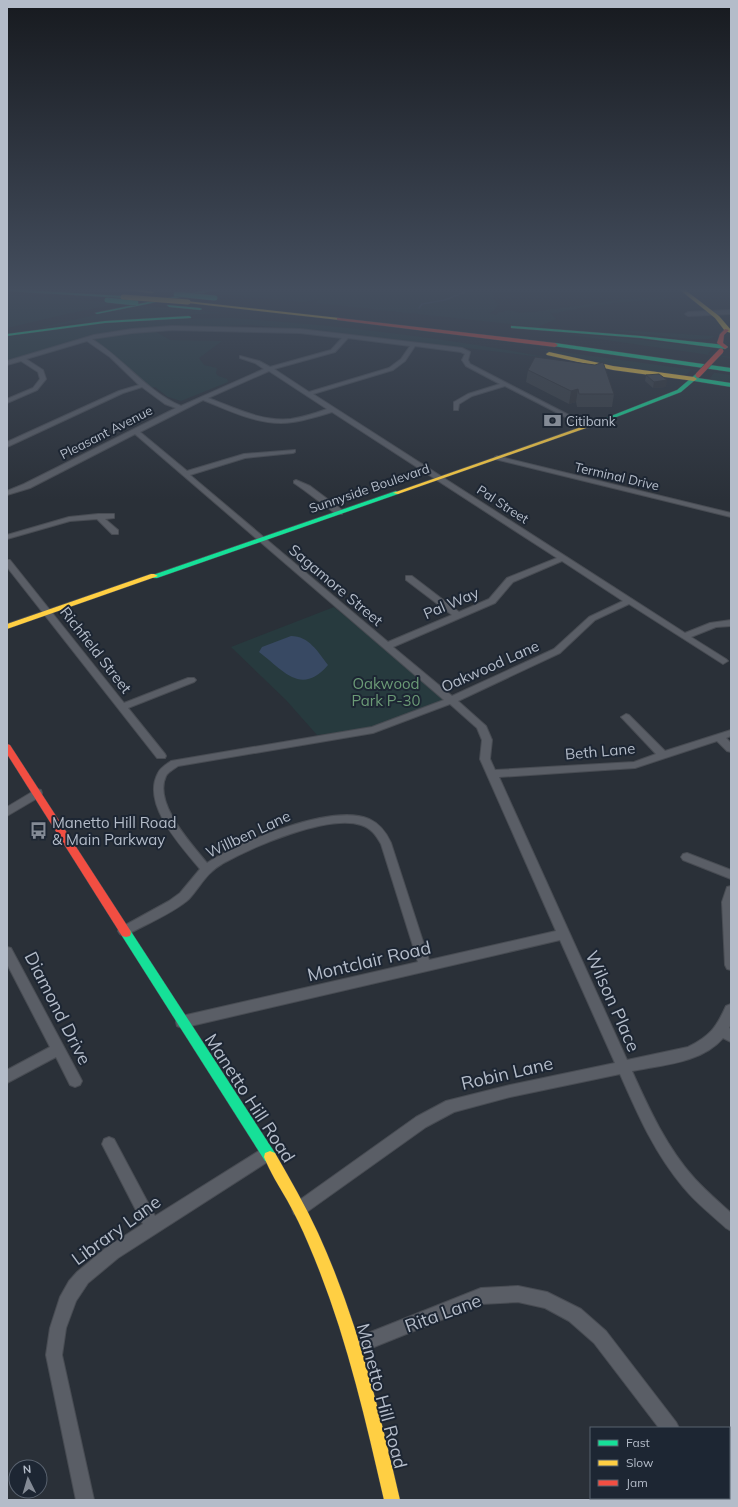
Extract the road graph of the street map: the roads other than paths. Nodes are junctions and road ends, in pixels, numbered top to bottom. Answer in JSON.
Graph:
{"nodes":[{"id":1,"x":21,"y":359,"type":"edge"},
{"id":2,"x":22,"y":359,"type":"edge"},
{"id":3,"x":116,"y":359,"type":"edge"},
{"id":4,"x":249,"y":359,"type":"edge"},
{"id":5,"x":305,"y":359,"type":"edge"},
{"id":6,"x":403,"y":359,"type":"edge"},
{"id":7,"x":465,"y":359,"type":"edge"},
{"id":8,"x":573,"y":359,"type":"edge"},
{"id":9,"x":639,"y":359,"type":"edge"},
{"id":10,"x":658,"y":359,"type":"edge"},
{"id":11,"x":706,"y":359,"type":"edge"},
{"id":12,"x":715,"y":359,"type":"edge"},
{"id":13,"x":7,"y":363,"type":"edge"},
{"id":14,"x":684,"y":363,"type":"junction"},
{"id":15,"x":731,"y":363,"type":"edge"},
{"id":16,"x":269,"y":369,"type":"junction"},
{"id":17,"x":731,"y":370,"type":"edge"},
{"id":18,"x":696,"y":377,"type":"junction"},
{"id":19,"x":505,"y":384,"type":"junction"},
{"id":20,"x":144,"y":385,"type":"junction"},
{"id":21,"x":731,"y":385,"type":"edge"},
{"id":22,"x":308,"y":394,"type":"junction"},
{"id":23,"x":204,"y":398,"type":"junction"},
{"id":24,"x":7,"y":401,"type":"edge"},
{"id":25,"x":181,"y":408,"type":"junction"},
{"id":26,"x":332,"y":410,"type":"junction"},
{"id":27,"x":456,"y":410,"type":"dead end"},
{"id":28,"x":587,"y":426,"type":"junction"},
{"id":29,"x":135,"y":431,"type":"junction"},
{"id":30,"x":7,"y":445,"type":"edge"},
{"id":31,"x":293,"y":451,"type":"dead end"},
{"id":32,"x":497,"y":458,"type":"junction"},
{"id":33,"x":185,"y":474,"type":"junction"},
{"id":34,"x":439,"y":478,"type":"junction"},
{"id":35,"x":296,"y":482,"type":"dead end"},
{"id":36,"x":7,"y":493,"type":"edge"},
{"id":37,"x":339,"y":512,"type":"junction"},
{"id":38,"x":98,"y":516,"type":"junction"},
{"id":39,"x":111,"y":516,"type":"dead end"},
{"id":40,"x":731,"y":516,"type":"edge"},
{"id":41,"x":115,"y":532,"type":"dead end"},
{"id":42,"x":7,"y":537,"type":"edge"},
{"id":43,"x":262,"y":539,"type":"junction"},
{"id":44,"x":563,"y":558,"type":"junction"},
{"id":45,"x":7,"y":562,"type":"edge"},
{"id":46,"x":409,"y":578,"type":"dead end"},
{"id":47,"x":630,"y":601,"type":"junction"},
{"id":48,"x":48,"y":613,"type":"junction"},
{"id":49,"x":459,"y":616,"type":"junction"},
{"id":50,"x":731,"y":623,"type":"edge"},
{"id":51,"x":7,"y":627,"type":"edge"},
{"id":52,"x":685,"y":636,"type":"junction"},
{"id":53,"x":387,"y":646,"type":"junction"},
{"id":54,"x":723,"y":661,"type":"dead end"},
{"id":55,"x":191,"y":680,"type":"dead end"},
{"id":56,"x":450,"y":700,"type":"junction"},
{"id":57,"x":122,"y":707,"type":"junction"},
{"id":58,"x":626,"y":717,"type":"dead end"},
{"id":59,"x":731,"y":733,"type":"edge"},
{"id":60,"x":719,"y":737,"type":"junction"},
{"id":61,"x":7,"y":747,"type":"edge"},
{"id":62,"x":731,"y":748,"type":"edge"},
{"id":63,"x":161,"y":756,"type":"dead end"},
{"id":64,"x":664,"y":756,"type":"junction"},
{"id":65,"x":492,"y":774,"type":"junction"},
{"id":66,"x":37,"y":793,"type":"junction"},
{"id":67,"x":7,"y":812,"type":"edge"},
{"id":68,"x":687,"y":856,"type":"dead end"},
{"id":69,"x":206,"y":869,"type":"junction"},
{"id":70,"x":731,"y":875,"type":"edge"},
{"id":71,"x":731,"y":890,"type":"edge"},
{"id":72,"x":124,"y":931,"type":"junction"},
{"id":73,"x":563,"y":934,"type":"junction"},
{"id":74,"x":7,"y":952,"type":"edge"},
{"id":75,"x":731,"y":965,"type":"edge"},
{"id":76,"x":425,"y":966,"type":"junction"},
{"id":77,"x":731,"y":1010,"type":"edge"},
{"id":78,"x":182,"y":1022,"type":"junction"},
{"id":79,"x":727,"y":1033,"type":"edge"},
{"id":80,"x":57,"y":1050,"type":"junction"},
{"id":81,"x":624,"y":1067,"type":"junction"},
{"id":82,"x":7,"y":1077,"type":"edge"},
{"id":83,"x":74,"y":1082,"type":"dead end"},
{"id":84,"x":109,"y":1144,"type":"dead end"},
{"id":85,"x":267,"y":1154,"type":"junction"},
{"id":86,"x":299,"y":1209,"type":"junction"},
{"id":87,"x":731,"y":1223,"type":"edge"},
{"id":88,"x":153,"y":1226,"type":"junction"},
{"id":89,"x":354,"y":1347,"type":"junction"},
{"id":90,"x":669,"y":1427,"type":"edge"},
{"id":91,"x":84,"y":1500,"type":"edge"},
{"id":92,"x":392,"y":1500,"type":"edge"}],
"edges":[{"from":1,"to":13,"type":"street"},
{"from":2,"to":24,"type":"street"},
{"from":3,"to":20,"type":"street"},
{"from":4,"to":16,"type":"street","name":"Pal Street"},
{"from":5,"to":16,"type":"street","name":"Pleasant Avenue"},
{"from":6,"to":22,"type":"street"},
{"from":7,"to":19,"type":"street"},
{"from":8,"to":18,"type":"main road"},
{"from":9,"to":14,"type":"main road"},
{"from":10,"to":14,"type":"main road","bridge":true},
{"from":11,"to":15,"type":"main road"},
{"from":12,"to":18,"type":"main road","name":"Sunnyside Boulevard","bridge":true},
{"from":14,"to":17,"type":"main road"},
{"from":16,"to":22,"type":"street","name":"Pal Street"},
{"from":16,"to":23,"type":"street","name":"Pleasant Avenue"},
{"from":18,"to":21,"type":"main road"},
{"from":18,"to":28,"type":"main road","name":"Sunnyside Boulevard"},
{"from":19,"to":27,"type":"street"},
{"from":19,"to":28,"type":"street"},
{"from":20,"to":25,"type":"street"},
{"from":20,"to":30,"type":"street"},
{"from":22,"to":26,"type":"street","name":"Pal Street"},
{"from":23,"to":25,"type":"street","name":"Pleasant Avenue"},
{"from":23,"to":26,"type":"street"},
{"from":25,"to":29,"type":"street","name":"Pleasant Avenue"},
{"from":26,"to":34,"type":"street","name":"Pal Street"},
{"from":28,"to":32,"type":"main road","name":"Sunnyside Boulevard"},
{"from":29,"to":33,"type":"street","name":"Sagamore Street"},
{"from":29,"to":36,"type":"street","name":"Pleasant Avenue"},
{"from":31,"to":33,"type":"street"},
{"from":32,"to":34,"type":"main road","name":"Sunnyside Boulevard"},
{"from":32,"to":40,"type":"street","name":"Terminal Drive"},
{"from":33,"to":43,"type":"street","name":"Sagamore Street"},
{"from":34,"to":37,"type":"main road","name":"Sunnyside Boulevard"},
{"from":34,"to":44,"type":"street","name":"Pal Street"},
{"from":35,"to":37,"type":"street"},
{"from":37,"to":43,"type":"main road","name":"Sunnyside Boulevard"},
{"from":38,"to":39,"type":"street"},
{"from":38,"to":41,"type":"street"},
{"from":38,"to":42,"type":"street"},
{"from":43,"to":48,"type":"main road","name":"Sunnyside Boulevard"},
{"from":43,"to":53,"type":"street","name":"Sagamore Street"},
{"from":44,"to":47,"type":"street","name":"Pal Street"},
{"from":44,"to":49,"type":"street","name":"Pal Way"},
{"from":45,"to":48,"type":"street","name":"Richfield Street"},
{"from":46,"to":49,"type":"street"},
{"from":47,"to":52,"type":"street","name":"Pal Street"},
{"from":47,"to":56,"type":"street","name":"Oakwood Lane"},
{"from":48,"to":51,"type":"main road","name":"Sunnyside Boulevard"},
{"from":48,"to":57,"type":"street","name":"Richfield Street"},
{"from":49,"to":53,"type":"street","name":"Pal Way"},
{"from":50,"to":52,"type":"street"},
{"from":52,"to":54,"type":"street","name":"Pal Street"},
{"from":53,"to":56,"type":"street","name":"Sagamore Street"},
{"from":55,"to":57,"type":"street"},
{"from":56,"to":65,"type":"street","name":"Sagamore Street"},
{"from":56,"to":69,"type":"street","name":"Oakwood Lane"},
{"from":57,"to":63,"type":"street","name":"Richfield Street"},
{"from":58,"to":64,"type":"street"},
{"from":59,"to":60,"type":"street","name":"Beth Lane"},
{"from":60,"to":62,"type":"street"},
{"from":60,"to":64,"type":"street","name":"Beth Lane"},
{"from":61,"to":66,"type":"main road","name":"Manetto Hill Road"},
{"from":64,"to":65,"type":"street","name":"Beth Lane"},
{"from":65,"to":73,"type":"street","name":"Wilson Place"},
{"from":66,"to":67,"type":"street"},
{"from":66,"to":72,"type":"main road","name":"Manetto Hill Road"},
{"from":68,"to":70,"type":"street"},
{"from":69,"to":72,"type":"street","name":"Willben Lane"},
{"from":69,"to":76,"type":"street","name":"Willben Lane"},
{"from":71,"to":75,"type":"street"},
{"from":72,"to":78,"type":"main road","name":"Manetto Hill Road"},
{"from":73,"to":76,"type":"street","name":"Montclair Road"},
{"from":73,"to":81,"type":"street","name":"Wilson Place"},
{"from":74,"to":80,"type":"street","name":"Diamond Drive"},
{"from":76,"to":78,"type":"street","name":"Montclair Road"},
{"from":77,"to":79,"type":"street","name":"Robin Lane"},
{"from":78,"to":85,"type":"main road","name":"Manetto Hill Road"},
{"from":79,"to":81,"type":"street","name":"Robin Lane"},
{"from":80,"to":82,"type":"street"},
{"from":80,"to":83,"type":"street","name":"Diamond Drive"},
{"from":81,"to":86,"type":"street","name":"Robin Lane"},
{"from":81,"to":87,"type":"street","name":"Wilson Place"},
{"from":84,"to":88,"type":"street"},
{"from":85,"to":86,"type":"main road","name":"Manetto Hill Road"},
{"from":85,"to":88,"type":"street","name":"Library Lane"},
{"from":86,"to":89,"type":"main road","name":"Manetto Hill Road"},
{"from":88,"to":91,"type":"street","name":"Library Lane"},
{"from":89,"to":90,"type":"street","name":"Rita Lane"},
{"from":89,"to":92,"type":"main road","name":"Manetto Hill Road"}]}
